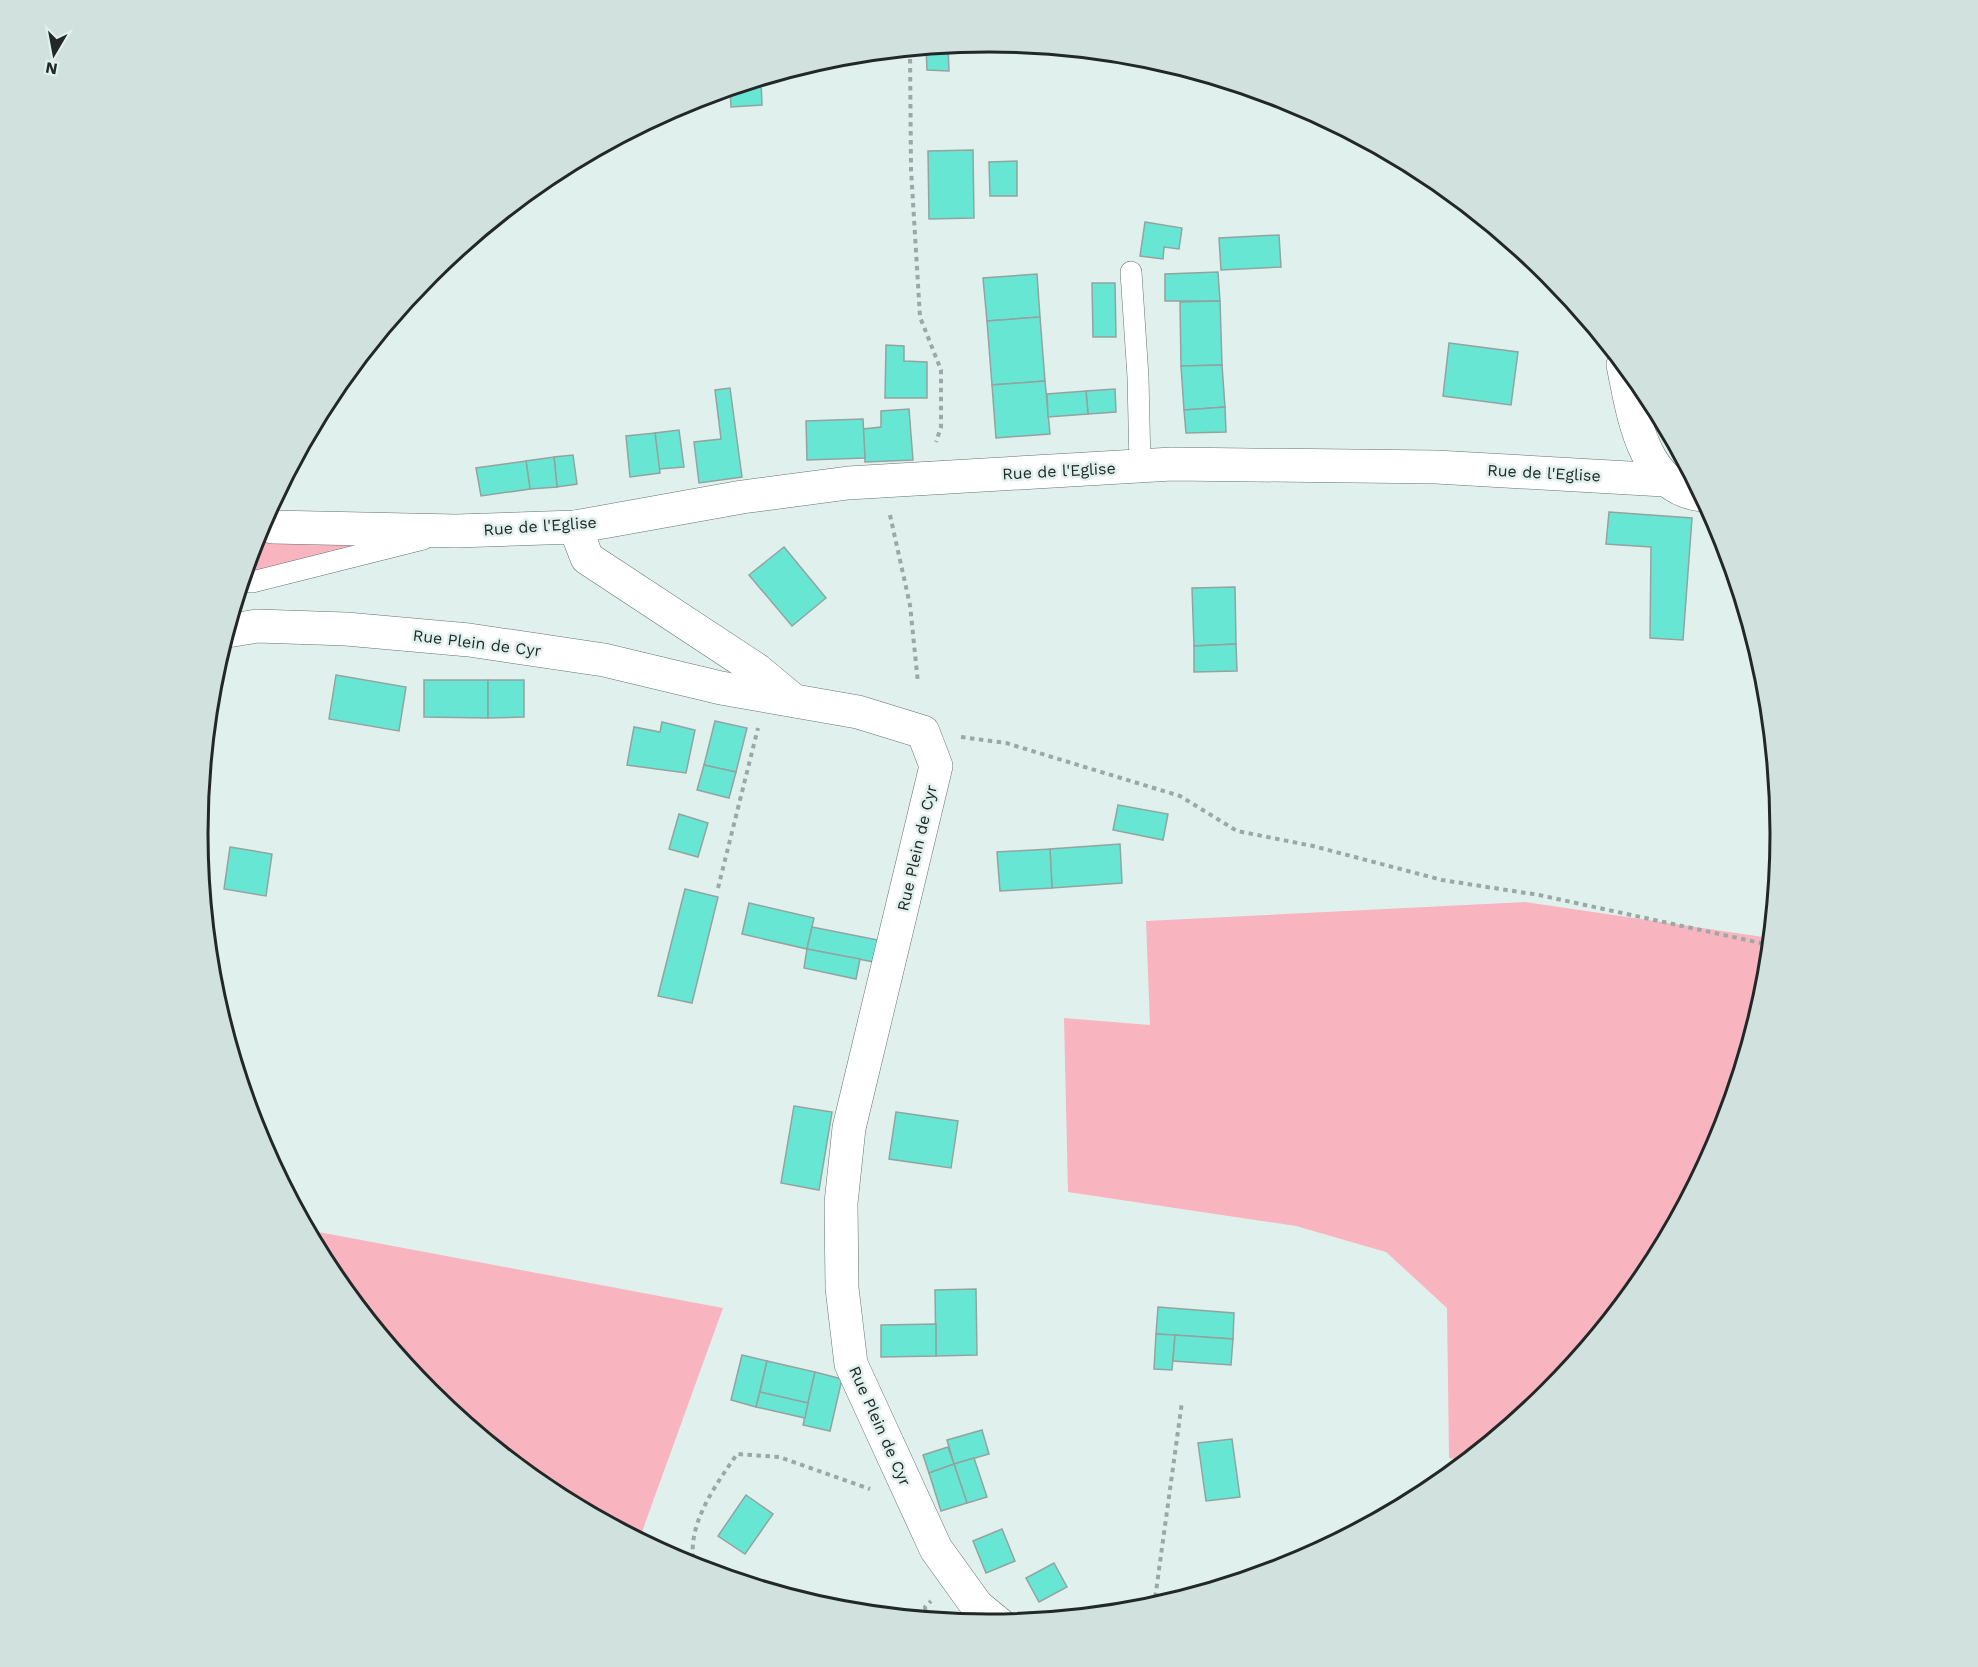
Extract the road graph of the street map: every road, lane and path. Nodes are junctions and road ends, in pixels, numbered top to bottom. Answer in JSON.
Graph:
{"nodes":[{"id":1,"x":910,"y":57,"type":"edge"},
{"id":2,"x":1131,"y":272,"type":"dead end"},
{"id":3,"x":1627,"y":384,"type":"edge"},
{"id":4,"x":1140,"y":466,"type":"junction"},
{"id":5,"x":922,"y":479,"type":"junction"},
{"id":6,"x":1664,"y":480,"type":"junction"},
{"id":7,"x":882,"y":481,"type":"junction"},
{"id":8,"x":1690,"y":491,"type":"edge"},
{"id":9,"x":272,"y":525,"type":"edge"},
{"id":10,"x":574,"y":527,"type":"junction"},
{"id":11,"x":456,"y":531,"type":"junction"},
{"id":12,"x":249,"y":582,"type":"edge"},
{"id":13,"x":235,"y":630,"type":"edge"},
{"id":14,"x":918,"y":683,"type":"dead end"},
{"id":15,"x":780,"y":698,"type":"junction"},
{"id":16,"x":924,"y":732,"type":"junction"},
{"id":17,"x":718,"y":888,"type":"dead end"},
{"id":18,"x":1762,"y":943,"type":"edge"},
{"id":19,"x":1182,"y":1402,"type":"dead end"},
{"id":20,"x":909,"y":1490,"type":"junction"},
{"id":21,"x":692,"y":1556,"type":"edge"},
{"id":22,"x":1155,"y":1596,"type":"edge"},
{"id":23,"x":987,"y":1614,"type":"edge"}],
"edges":[{"from":1,"to":5,"type":"path"},
{"from":2,"to":4,"type":"lane"},
{"from":3,"to":6,"type":"street"},
{"from":4,"to":5,"type":"street","name":"Rue de l'Eglise"},
{"from":4,"to":6,"type":"street","name":"Rue de l'Eglise"},
{"from":5,"to":7,"type":"street","name":"Rue de l'Eglise"},
{"from":6,"to":8,"type":"street","name":"Rue de l'Eglise"},
{"from":7,"to":10,"type":"street","name":"Rue de l'Eglise"},
{"from":7,"to":14,"type":"path"},
{"from":9,"to":11,"type":"street","name":"Rue de l'Eglise"},
{"from":10,"to":11,"type":"street","name":"Rue de l'Eglise"},
{"from":10,"to":15,"type":"street"},
{"from":11,"to":12,"type":"lane","name":"Rue de l'Eglise"},
{"from":13,"to":15,"type":"street","name":"Rue Plein de Cyr"},
{"from":15,"to":16,"type":"street","name":"Rue Plein de Cyr"},
{"from":15,"to":17,"type":"path"},
{"from":16,"to":18,"type":"path"},
{"from":16,"to":20,"type":"street","name":"Rue Plein de Cyr"},
{"from":19,"to":22,"type":"path"},
{"from":20,"to":21,"type":"path"},
{"from":20,"to":23,"type":"street","name":"Rue Plein de Cyr"}]}
